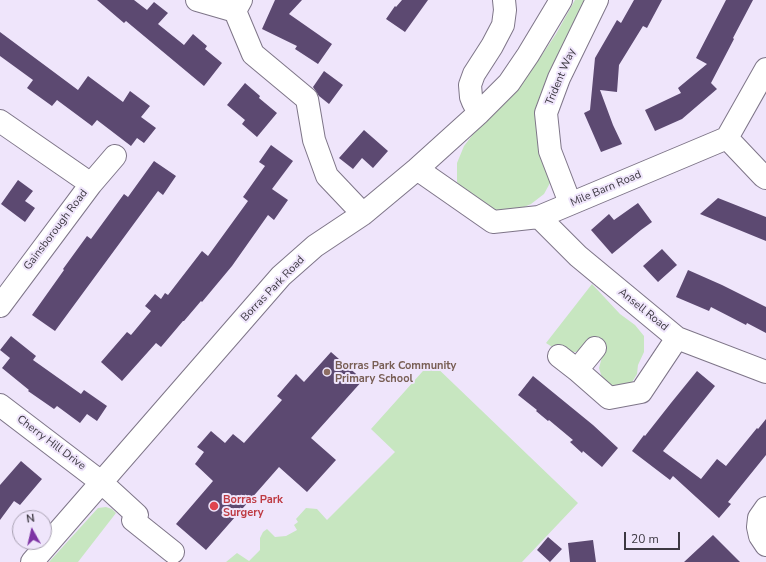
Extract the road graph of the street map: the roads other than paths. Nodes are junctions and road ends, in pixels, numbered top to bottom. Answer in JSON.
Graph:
{"nodes":[{"id":1,"x":197,"y":0,"type":"edge"},
{"id":2,"x":504,"y":0,"type":"edge"},
{"id":3,"x":561,"y":0,"type":"edge"},
{"id":4,"x":597,"y":0,"type":"edge"},
{"id":5,"x":238,"y":5,"type":"edge"},
{"id":6,"x":766,"y":69,"type":"edge"},
{"id":7,"x":479,"y":113,"type":"junction"},
{"id":8,"x":0,"y":122,"type":"edge"},
{"id":9,"x":727,"y":138,"type":"junction"},
{"id":10,"x":115,"y":156,"type":"dead end"},
{"id":11,"x":418,"y":169,"type":"junction"},
{"id":12,"x":766,"y":178,"type":"edge"},
{"id":13,"x":91,"y":184,"type":"junction"},
{"id":14,"x":570,"y":203,"type":"junction"},
{"id":15,"x":363,"y":214,"type":"junction"},
{"id":16,"x":539,"y":217,"type":"junction"},
{"id":17,"x":0,"y":306,"type":"edge"},
{"id":18,"x":677,"y":338,"type":"junction"},
{"id":19,"x":595,"y":348,"type":"dead end"},
{"id":20,"x":559,"y":356,"type":"dead end"},
{"id":21,"x":577,"y":370,"type":"junction"},
{"id":22,"x":766,"y":372,"type":"edge"},
{"id":23,"x":0,"y":405,"type":"edge"},
{"id":24,"x":101,"y":482,"type":"junction"},
{"id":25,"x":766,"y":508,"type":"edge"},
{"id":26,"x":766,"y":545,"type":"edge"},
{"id":27,"x":173,"y":552,"type":"dead end"},
{"id":28,"x":32,"y":562,"type":"edge"}],
"edges":[{"from":1,"to":5,"type":"street"},
{"from":2,"to":7,"type":"street"},
{"from":3,"to":7,"type":"street","name":"Borras Park Road"},
{"from":4,"to":14,"type":"street","name":"Trident Way"},
{"from":5,"to":15,"type":"street"},
{"from":6,"to":9,"type":"street"},
{"from":7,"to":11,"type":"street","name":"Borras Park Road"},
{"from":8,"to":13,"type":"street"},
{"from":9,"to":12,"type":"street"},
{"from":9,"to":14,"type":"street","name":"Mile Barn Road"},
{"from":10,"to":13,"type":"street","name":"Gainsborough Road"},
{"from":11,"to":15,"type":"street","name":"Borras Park Road"},
{"from":11,"to":16,"type":"street","name":"Mile Barn Road"},
{"from":13,"to":17,"type":"street","name":"Gainsborough Road"},
{"from":14,"to":16,"type":"street","name":"Mile Barn Road"},
{"from":15,"to":24,"type":"street","name":"Borras Park Road"},
{"from":16,"to":18,"type":"street","name":"Ansell Road"},
{"from":18,"to":21,"type":"street"},
{"from":18,"to":22,"type":"street","name":"Ansell Road"},
{"from":19,"to":21,"type":"street"},
{"from":20,"to":21,"type":"street"},
{"from":23,"to":24,"type":"street","name":"Cherry Hill Drive"},
{"from":24,"to":27,"type":"street","name":"Cherry Hill Drive"},
{"from":24,"to":28,"type":"street","name":"Borras Park Road"},
{"from":25,"to":26,"type":"street"}]}
